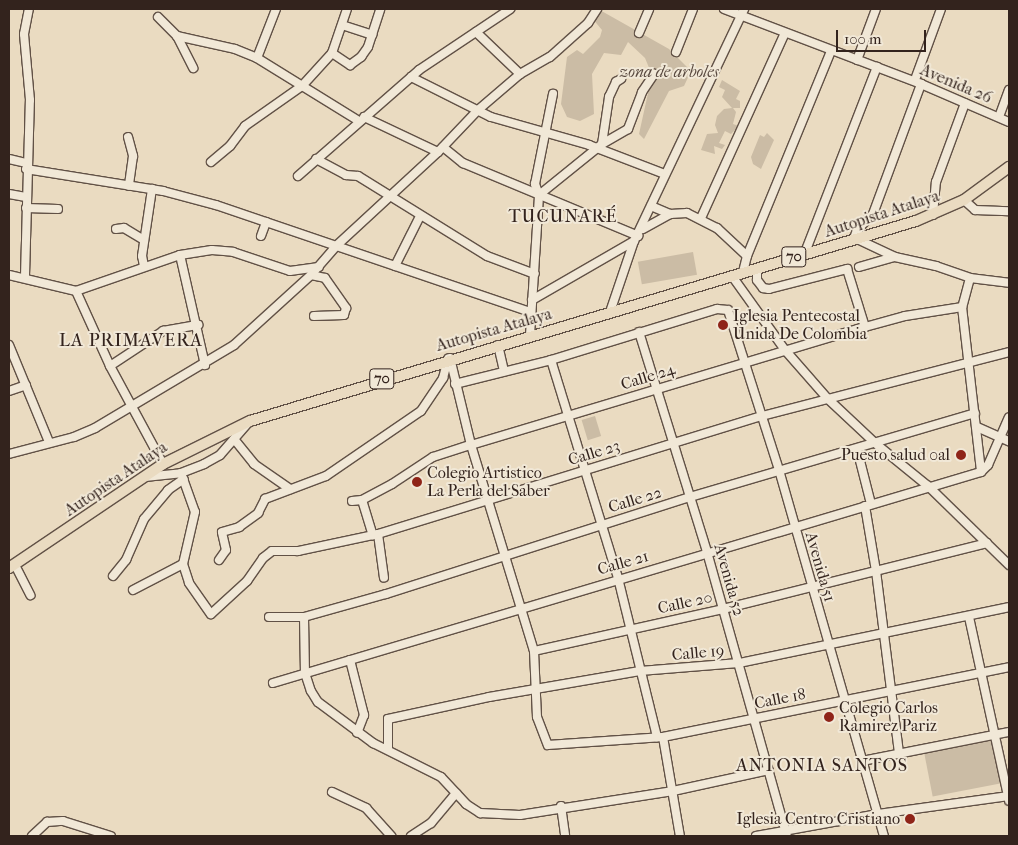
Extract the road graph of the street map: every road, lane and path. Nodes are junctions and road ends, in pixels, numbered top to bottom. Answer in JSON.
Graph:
{"nodes":[{"id":1,"x":29,"y":9,"type":"edge"},
{"id":2,"x":274,"y":9,"type":"edge"},
{"id":3,"x":347,"y":9,"type":"edge"},
{"id":4,"x":380,"y":9,"type":"edge"},
{"id":5,"x":510,"y":9,"type":"edge"},
{"id":6,"x":597,"y":9,"type":"edge"},
{"id":7,"x":649,"y":9,"type":"edge"},
{"id":8,"x":693,"y":9,"type":"edge"},
{"id":9,"x":724,"y":9,"type":"edge"},
{"id":10,"x":876,"y":9,"type":"edge"},
{"id":11,"x":941,"y":9,"type":"edge"},
{"id":12,"x":742,"y":13,"type":"edge"},
{"id":13,"x":158,"y":17,"type":"dead end"},
{"id":14,"x":342,"y":26,"type":"junction"},
{"id":15,"x":476,"y":32,"type":"junction"},
{"id":16,"x":639,"y":33,"type":"dead end"},
{"id":17,"x":785,"y":33,"type":"junction"},
{"id":18,"x":372,"y":35,"type":"junction"},
{"id":19,"x":177,"y":36,"type":"junction"},
{"id":20,"x":831,"y":51,"type":"junction"},
{"id":21,"x":676,"y":52,"type":"dead end"},
{"id":22,"x":332,"y":53,"type":"junction"},
{"id":23,"x":257,"y":58,"type":"junction"},
{"id":24,"x":857,"y":60,"type":"junction"},
{"id":25,"x":877,"y":67,"type":"junction"},
{"id":26,"x":193,"y":68,"type":"dead end"},
{"id":27,"x":520,"y":74,"type":"junction"},
{"id":28,"x":654,"y":74,"type":"dead end"},
{"id":29,"x":411,"y":77,"type":"junction"},
{"id":30,"x":916,"y":77,"type":"dead end"},
{"id":31,"x":621,"y":79,"type":"dead end"},
{"id":32,"x":921,"y":84,"type":"junction"},
{"id":33,"x":302,"y":86,"type":"junction"},
{"id":34,"x":1009,"y":90,"type":"edge"},
{"id":35,"x":553,"y":94,"type":"dead end"},
{"id":36,"x":965,"y":103,"type":"junction"},
{"id":37,"x":478,"y":110,"type":"junction"},
{"id":38,"x":999,"y":117,"type":"junction"},
{"id":39,"x":362,"y":119,"type":"junction"},
{"id":40,"x":1009,"y":122,"type":"edge"},
{"id":41,"x":546,"y":133,"type":"junction"},
{"id":42,"x":128,"y":137,"type":"dead end"},
{"id":43,"x":599,"y":147,"type":"junction"},
{"id":44,"x":440,"y":150,"type":"junction"},
{"id":45,"x":9,"y":159,"type":"edge"},
{"id":46,"x":316,"y":159,"type":"junction"},
{"id":47,"x":211,"y":162,"type":"dead end"},
{"id":48,"x":26,"y":166,"type":"junction"},
{"id":49,"x":1009,"y":167,"type":"edge"},
{"id":50,"x":665,"y":174,"type":"junction"},
{"id":51,"x":298,"y":176,"type":"dead end"},
{"id":52,"x":129,"y":186,"type":"junction"},
{"id":53,"x":152,"y":189,"type":"junction"},
{"id":54,"x":9,"y":194,"type":"edge"},
{"id":55,"x":539,"y":195,"type":"junction"},
{"id":56,"x":391,"y":196,"type":"junction"},
{"id":57,"x":26,"y":197,"type":"junction"},
{"id":58,"x":964,"y":200,"type":"junction"},
{"id":59,"x":652,"y":206,"type":"junction"},
{"id":60,"x":26,"y":208,"type":"junction"},
{"id":61,"x":58,"y":209,"type":"dead end"},
{"id":62,"x":1009,"y":211,"type":"edge"},
{"id":63,"x":670,"y":214,"type":"junction"},
{"id":64,"x":933,"y":214,"type":"junction"},
{"id":65,"x":420,"y":216,"type":"junction"},
{"id":66,"x":701,"y":218,"type":"junction"},
{"id":67,"x":266,"y":222,"type":"junction"},
{"id":68,"x":116,"y":229,"type":"dead end"},
{"id":69,"x":643,"y":229,"type":"junction"},
{"id":70,"x":261,"y":236,"type":"dead end"},
{"id":71,"x":636,"y":238,"type":"junction"},
{"id":72,"x":144,"y":240,"type":"junction"},
{"id":73,"x":855,"y":240,"type":"junction"},
{"id":74,"x":335,"y":247,"type":"junction"},
{"id":75,"x":180,"y":255,"type":"junction"},
{"id":76,"x":804,"y":255,"type":"junction"},
{"id":77,"x":747,"y":256,"type":"junction"},
{"id":78,"x":895,"y":257,"type":"junction"},
{"id":79,"x":321,"y":264,"type":"junction"},
{"id":80,"x":144,"y":266,"type":"junction"},
{"id":81,"x":395,"y":266,"type":"junction"},
{"id":82,"x":859,"y":267,"type":"dead end"},
{"id":83,"x":757,"y":268,"type":"junction"},
{"id":84,"x":743,"y":272,"type":"junction"},
{"id":85,"x":535,"y":274,"type":"junction"},
{"id":86,"x":9,"y":275,"type":"edge"},
{"id":87,"x":311,"y":275,"type":"junction"},
{"id":88,"x":25,"y":276,"type":"junction"},
{"id":89,"x":732,"y":276,"type":"junction"},
{"id":90,"x":325,"y":278,"type":"junction"},
{"id":91,"x":970,"y":278,"type":"junction"},
{"id":92,"x":757,"y":280,"type":"junction"},
{"id":93,"x":1009,"y":283,"type":"edge"},
{"id":94,"x":76,"y":290,"type":"junction"},
{"id":95,"x":744,"y":290,"type":"junction"},
{"id":96,"x":532,"y":300,"type":"junction"},
{"id":97,"x":962,"y":307,"type":"junction"},
{"id":98,"x":530,"y":312,"type":"junction"},
{"id":99,"x":610,"y":312,"type":"junction"},
{"id":100,"x":314,"y":316,"type":"dead end"},
{"id":101,"x":198,"y":325,"type":"junction"},
{"id":102,"x":865,"y":327,"type":"junction"},
{"id":103,"x":639,"y":332,"type":"junction"},
{"id":104,"x":530,"y":335,"type":"junction"},
{"id":105,"x":9,"y":345,"type":"edge"},
{"id":106,"x":498,"y":345,"type":"junction"},
{"id":107,"x":785,"y":350,"type":"junction"},
{"id":108,"x":1009,"y":352,"type":"edge"},
{"id":109,"x":449,"y":359,"type":"junction"},
{"id":110,"x":551,"y":360,"type":"junction"},
{"id":111,"x":966,"y":361,"type":"junction"},
{"id":112,"x":746,"y":362,"type":"junction"},
{"id":113,"x":205,"y":364,"type":"junction"},
{"id":114,"x":110,"y":366,"type":"junction"},
{"id":115,"x":504,"y":372,"type":"junction"},
{"id":116,"x":455,"y":384,"type":"junction"},
{"id":117,"x":26,"y":385,"type":"junction"},
{"id":118,"x":657,"y":388,"type":"junction"},
{"id":119,"x":9,"y":391,"type":"edge"},
{"id":120,"x":827,"y":398,"type":"junction"},
{"id":121,"x":131,"y":407,"type":"junction"},
{"id":122,"x":975,"y":413,"type":"junction"},
{"id":123,"x":567,"y":415,"type":"junction"},
{"id":124,"x":762,"y":416,"type":"junction"},
{"id":125,"x":1009,"y":417,"type":"edge"},
{"id":126,"x":250,"y":421,"type":"junction"},
{"id":127,"x":977,"y":426,"type":"junction"},
{"id":128,"x":1001,"y":437,"type":"junction"},
{"id":129,"x":234,"y":439,"type":"junction"},
{"id":130,"x":1009,"y":441,"type":"edge"},
{"id":131,"x":49,"y":442,"type":"junction"},
{"id":132,"x":674,"y":442,"type":"junction"},
{"id":133,"x":875,"y":443,"type":"junction"},
{"id":134,"x":471,"y":444,"type":"junction"},
{"id":135,"x":857,"y":449,"type":"junction"},
{"id":136,"x":9,"y":454,"type":"edge"},
{"id":137,"x":164,"y":464,"type":"junction"},
{"id":138,"x":586,"y":470,"type":"junction"},
{"id":139,"x":779,"y":470,"type":"junction"},
{"id":140,"x":981,"y":472,"type":"junction"},
{"id":141,"x":183,"y":476,"type":"junction"},
{"id":142,"x":143,"y":478,"type":"junction"},
{"id":143,"x":928,"y":486,"type":"junction"},
{"id":144,"x":290,"y":490,"type":"junction"},
{"id":145,"x":690,"y":497,"type":"junction"},
{"id":146,"x":487,"y":499,"type":"junction"},
{"id":147,"x":362,"y":500,"type":"junction"},
{"id":148,"x":352,"y":501,"type":"dead end"},
{"id":149,"x":868,"y":505,"type":"junction"},
{"id":150,"x":603,"y":524,"type":"junction"},
{"id":151,"x":794,"y":528,"type":"junction"},
{"id":152,"x":376,"y":535,"type":"junction"},
{"id":153,"x":987,"y":543,"type":"junction"},
{"id":154,"x":707,"y":552,"type":"junction"},
{"id":155,"x":504,"y":557,"type":"junction"},
{"id":156,"x":219,"y":560,"type":"dead end"},
{"id":157,"x":183,"y":564,"type":"junction"},
{"id":158,"x":1009,"y":565,"type":"edge"},
{"id":159,"x":12,"y":567,"type":"edge"},
{"id":160,"x":876,"y":571,"type":"junction"},
{"id":161,"x":113,"y":576,"type":"dead end"},
{"id":162,"x":384,"y":578,"type":"dead end"},
{"id":163,"x":618,"y":578,"type":"junction"},
{"id":164,"x":812,"y":587,"type":"junction"},
{"id":165,"x":133,"y":590,"type":"dead end"},
{"id":166,"x":30,"y":594,"type":"dead end"},
{"id":167,"x":522,"y":607,"type":"junction"},
{"id":168,"x":1009,"y":607,"type":"edge"},
{"id":169,"x":723,"y":609,"type":"junction"},
{"id":170,"x":969,"y":616,"type":"junction"},
{"id":171,"x":269,"y":617,"type":"dead end"},
{"id":172,"x":304,"y":617,"type":"junction"},
{"id":173,"x":632,"y":628,"type":"junction"},
{"id":174,"x":884,"y":632,"type":"junction"},
{"id":175,"x":828,"y":644,"type":"junction"},
{"id":176,"x":534,"y":651,"type":"junction"},
{"id":177,"x":350,"y":660,"type":"junction"},
{"id":178,"x":739,"y":663,"type":"junction"},
{"id":179,"x":1009,"y":667,"type":"edge"},
{"id":180,"x":640,"y":671,"type":"junction"},
{"id":181,"x":981,"y":671,"type":"junction"},
{"id":182,"x":306,"y":673,"type":"junction"},
{"id":183,"x":273,"y":683,"type":"dead end"},
{"id":184,"x":533,"y":690,"type":"junction"},
{"id":185,"x":890,"y":691,"type":"junction"},
{"id":186,"x":844,"y":701,"type":"junction"},
{"id":187,"x":754,"y":719,"type":"junction"},
{"id":188,"x":357,"y":732,"type":"junction"},
{"id":189,"x":1009,"y":732,"type":"edge"},
{"id":190,"x":994,"y":734,"type":"junction"},
{"id":191,"x":660,"y":737,"type":"junction"},
{"id":192,"x":388,"y":749,"type":"junction"},
{"id":193,"x":899,"y":752,"type":"junction"},
{"id":194,"x":862,"y":761,"type":"junction"},
{"id":195,"x":769,"y":770,"type":"junction"},
{"id":196,"x":673,"y":791,"type":"junction"},
{"id":197,"x":332,"y":792,"type":"dead end"},
{"id":198,"x":456,"y":793,"type":"junction"},
{"id":199,"x":1009,"y":798,"type":"edge"},
{"id":200,"x":561,"y":806,"type":"junction"},
{"id":201,"x":878,"y":814,"type":"junction"},
{"id":202,"x":786,"y":834,"type":"edge"},
{"id":203,"x":32,"y":836,"type":"edge"},
{"id":204,"x":111,"y":836,"type":"edge"},
{"id":205,"x":391,"y":836,"type":"edge"},
{"id":206,"x":411,"y":836,"type":"edge"},
{"id":207,"x":566,"y":836,"type":"edge"},
{"id":208,"x":680,"y":836,"type":"edge"},
{"id":209,"x":756,"y":836,"type":"edge"},
{"id":210,"x":884,"y":836,"type":"edge"}],
"edges":[{"from":1,"to":48,"type":"street"},
{"from":2,"to":23,"type":"street"},
{"from":3,"to":14,"type":"street"},
{"from":4,"to":18,"type":"street"},
{"from":5,"to":15,"type":"street"},
{"from":6,"to":27,"type":"street"},
{"from":7,"to":16,"type":"street"},
{"from":8,"to":21,"type":"street"},
{"from":9,"to":12,"type":"street","name":"Avenida 26"},
{"from":10,"to":24,"type":"street"},
{"from":11,"to":30,"type":"street"},
{"from":12,"to":17,"type":"street","name":"Avenida 26"},
{"from":12,"to":50,"type":"street"},
{"from":13,"to":19,"type":"street"},
{"from":14,"to":18,"type":"street"},
{"from":14,"to":22,"type":"street"},
{"from":15,"to":27,"type":"street"},
{"from":15,"to":29,"type":"street"},
{"from":17,"to":20,"type":"street","name":"Avenida 26"},
{"from":17,"to":66,"type":"street"},
{"from":18,"to":22,"type":"street"},
{"from":19,"to":23,"type":"street"},
{"from":19,"to":26,"type":"street"},
{"from":20,"to":24,"type":"street","name":"Avenida 26"},
{"from":20,"to":77,"type":"street"},
{"from":22,"to":33,"type":"street"},
{"from":23,"to":33,"type":"street"},
{"from":24,"to":25,"type":"street","name":"Avenida 26"},
{"from":25,"to":32,"type":"street","name":"Avenida 26"},
{"from":25,"to":76,"type":"street"},
{"from":27,"to":37,"type":"street"},
{"from":28,"to":43,"type":"street"},
{"from":29,"to":37,"type":"street"},
{"from":29,"to":39,"type":"street"},
{"from":31,"to":43,"type":"street"},
{"from":32,"to":36,"type":"street","name":"Avenida 26"},
{"from":32,"to":73,"type":"street"},
{"from":33,"to":39,"type":"street"},
{"from":33,"to":47,"type":"street"},
{"from":34,"to":38,"type":"street"},
{"from":35,"to":41,"type":"street"},
{"from":36,"to":38,"type":"street","name":"Avenida 26"},
{"from":36,"to":64,"type":"street"},
{"from":37,"to":41,"type":"street"},
{"from":37,"to":44,"type":"street"},
{"from":38,"to":40,"type":"street","name":"Avenida 26"},
{"from":39,"to":44,"type":"street"},
{"from":39,"to":46,"type":"street"},
{"from":41,"to":43,"type":"street"},
{"from":41,"to":55,"type":"street"},
{"from":42,"to":52,"type":"street"},
{"from":43,"to":50,"type":"street"},
{"from":43,"to":55,"type":"street"},
{"from":44,"to":55,"type":"street"},
{"from":44,"to":56,"type":"street"},
{"from":45,"to":48,"type":"street"},
{"from":46,"to":51,"type":"street"},
{"from":46,"to":56,"type":"street"},
{"from":48,"to":52,"type":"street"},
{"from":48,"to":57,"type":"street"},
{"from":49,"to":58,"type":"main road","name":"Autopista Atalaya","number":"70"},
{"from":50,"to":59,"type":"street"},
{"from":52,"to":53,"type":"street"},
{"from":53,"to":67,"type":"street"},
{"from":53,"to":72,"type":"street"},
{"from":54,"to":57,"type":"street"},
{"from":55,"to":71,"type":"street"},
{"from":55,"to":85,"type":"street"},
{"from":56,"to":65,"type":"street"},
{"from":56,"to":74,"type":"street"},
{"from":57,"to":60,"type":"street"},
{"from":58,"to":62,"type":"street"},
{"from":58,"to":64,"type":"main road","name":"Autopista Atalaya","number":"70"},
{"from":59,"to":63,"type":"street"},
{"from":59,"to":69,"type":"street"},
{"from":60,"to":61,"type":"street"},
{"from":60,"to":88,"type":"street"},
{"from":63,"to":66,"type":"street"},
{"from":63,"to":69,"type":"street"},
{"from":64,"to":73,"type":"main road","name":"Autopista Atalaya","number":"70"},
{"from":65,"to":81,"type":"street"},
{"from":65,"to":85,"type":"street"},
{"from":66,"to":77,"type":"street"},
{"from":67,"to":70,"type":"street"},
{"from":67,"to":74,"type":"street"},
{"from":68,"to":72,"type":"street"},
{"from":69,"to":71,"type":"street"},
{"from":71,"to":96,"type":"street"},
{"from":71,"to":99,"type":"street"},
{"from":72,"to":80,"type":"street"},
{"from":73,"to":76,"type":"main road","name":"Autopista Atalaya","number":"70"},
{"from":73,"to":78,"type":"street"},
{"from":74,"to":79,"type":"street"},
{"from":74,"to":81,"type":"street"},
{"from":75,"to":79,"type":"street"},
{"from":75,"to":80,"type":"street"},
{"from":75,"to":101,"type":"street"},
{"from":76,"to":83,"type":"main road","name":"Autopista Atalaya","number":"70"},
{"from":77,"to":84,"type":"street"},
{"from":78,"to":82,"type":"street"},
{"from":78,"to":91,"type":"street"},
{"from":79,"to":87,"type":"street"},
{"from":79,"to":90,"type":"street"},
{"from":80,"to":94,"type":"street"},
{"from":81,"to":98,"type":"street"},
{"from":83,"to":84,"type":"main road","name":"Autopista Atalaya","number":"70"},
{"from":83,"to":92,"type":"street"},
{"from":84,"to":89,"type":"main road","name":"Autopista Atalaya","number":"70"},
{"from":85,"to":96,"type":"street"},
{"from":86,"to":88,"type":"street"},
{"from":87,"to":90,"type":"street"},
{"from":87,"to":113,"type":"street"},
{"from":88,"to":94,"type":"street"},
{"from":89,"to":95,"type":"street"},
{"from":89,"to":99,"type":"main road","name":"Autopista Atalaya","number":"70"},
{"from":90,"to":100,"type":"street"},
{"from":91,"to":93,"type":"street"},
{"from":91,"to":97,"type":"street"},
{"from":92,"to":95,"type":"street"},
{"from":92,"to":102,"type":"street"},
{"from":94,"to":114,"type":"street"},
{"from":95,"to":107,"type":"street"},
{"from":96,"to":98,"type":"street"},
{"from":97,"to":102,"type":"street","name":"Calle 24"},
{"from":97,"to":111,"type":"street"},
{"from":98,"to":104,"type":"street"},
{"from":99,"to":104,"type":"main road","name":"Autopista Atalaya","number":"70"},
{"from":101,"to":113,"type":"street"},
{"from":101,"to":114,"type":"street"},
{"from":102,"to":107,"type":"street","name":"Calle 24"},
{"from":103,"to":110,"type":"street"},
{"from":103,"to":112,"type":"street","name":"Avenida 51"},
{"from":103,"to":118,"type":"street","name":"Avenida 52"},
{"from":104,"to":106,"type":"main road","name":"Autopista Atalaya","number":"70"},
{"from":105,"to":117,"type":"street"},
{"from":106,"to":109,"type":"main road","name":"Autopista Atalaya","number":"70"},
{"from":106,"to":115,"type":"street"},
{"from":107,"to":112,"type":"street","name":"Calle 24"},
{"from":107,"to":120,"type":"street"},
{"from":108,"to":111,"type":"street","name":"Calle 23"},
{"from":109,"to":116,"type":"street"},
{"from":109,"to":126,"type":"main road","name":"Autopista Atalaya","number":"70"},
{"from":109,"to":144,"type":"street"},
{"from":110,"to":115,"type":"street"},
{"from":110,"to":123,"type":"street"},
{"from":111,"to":120,"type":"street","name":"Calle 23"},
{"from":111,"to":122,"type":"street"},
{"from":112,"to":118,"type":"street","name":"Calle 24"},
{"from":112,"to":124,"type":"street","name":"Avenida 51"},
{"from":113,"to":121,"type":"street"},
{"from":114,"to":121,"type":"street"},
{"from":115,"to":116,"type":"street"},
{"from":116,"to":134,"type":"street"},
{"from":117,"to":119,"type":"street"},
{"from":117,"to":131,"type":"street"},
{"from":118,"to":123,"type":"street","name":"Calle 24"},
{"from":118,"to":132,"type":"street","name":"Avenida 52"},
{"from":120,"to":124,"type":"street","name":"Calle 23"},
{"from":120,"to":133,"type":"street"},
{"from":121,"to":131,"type":"street"},
{"from":121,"to":137,"type":"street"},
{"from":122,"to":127,"type":"street"},
{"from":122,"to":133,"type":"street","name":"Calle 22"},
{"from":123,"to":134,"type":"street","name":"Calle 24"},
{"from":123,"to":138,"type":"street"},
{"from":124,"to":132,"type":"street","name":"Calle 23"},
{"from":124,"to":139,"type":"street","name":"Avenida 51"},
{"from":125,"to":128,"type":"street"},
{"from":126,"to":129,"type":"street"},
{"from":126,"to":137,"type":"main road","name":"Autopista Atalaya","number":"70"},
{"from":127,"to":128,"type":"street"},
{"from":127,"to":140,"type":"street"},
{"from":128,"to":130,"type":"street"},
{"from":128,"to":140,"type":"street"},
{"from":129,"to":141,"type":"street"},
{"from":129,"to":144,"type":"street"},
{"from":131,"to":136,"type":"street"},
{"from":132,"to":138,"type":"street","name":"Calle 23"},
{"from":132,"to":145,"type":"street","name":"Avenida 52"},
{"from":133,"to":135,"type":"street","name":"Calle 22"},
{"from":133,"to":143,"type":"street"},
{"from":134,"to":146,"type":"street"},
{"from":134,"to":147,"type":"street","name":"Calle 24"},
{"from":135,"to":139,"type":"street","name":"Calle 22"},
{"from":135,"to":149,"type":"street"},
{"from":137,"to":142,"type":"main road","name":"Autopista Atalaya","number":"70"},
{"from":138,"to":146,"type":"street","name":"Calle 23"},
{"from":138,"to":150,"type":"street"},
{"from":139,"to":145,"type":"street","name":"Calle 22"},
{"from":139,"to":151,"type":"street","name":"Avenida 51"},
{"from":140,"to":143,"type":"street","name":"Calle 21"},
{"from":141,"to":142,"type":"street"},
{"from":141,"to":157,"type":"street"},
{"from":141,"to":161,"type":"street"},
{"from":142,"to":159,"type":"main road","name":"Autopista Atalaya","number":"70"},
{"from":143,"to":149,"type":"street","name":"Calle 21"},
{"from":143,"to":153,"type":"street"},
{"from":144,"to":156,"type":"street"},
{"from":145,"to":150,"type":"street","name":"Calle 22"},
{"from":145,"to":154,"type":"street","name":"Avenida 52"},
{"from":146,"to":152,"type":"street","name":"Calle 23"},
{"from":146,"to":155,"type":"street"},
{"from":147,"to":148,"type":"street","name":"Calle 24"},
{"from":147,"to":152,"type":"street"},
{"from":149,"to":151,"type":"street","name":"Calle 21"},
{"from":149,"to":160,"type":"street"},
{"from":150,"to":155,"type":"street","name":"Calle 22"},
{"from":150,"to":163,"type":"street"},
{"from":151,"to":154,"type":"street","name":"Calle 21"},
{"from":151,"to":164,"type":"street","name":"Avenida 51"},
{"from":152,"to":157,"type":"street","name":"Calle 23"},
{"from":152,"to":162,"type":"street"},
{"from":153,"to":158,"type":"street"},
{"from":153,"to":160,"type":"street","name":"Calle 20"},
{"from":154,"to":163,"type":"street","name":"Calle 21"},
{"from":154,"to":169,"type":"street","name":"Avenida 52"},
{"from":155,"to":167,"type":"street"},
{"from":155,"to":172,"type":"street","name":"Calle 22"},
{"from":157,"to":165,"type":"street"},
{"from":159,"to":166,"type":"street"},
{"from":160,"to":164,"type":"street","name":"Calle 20"},
{"from":160,"to":174,"type":"street"},
{"from":163,"to":167,"type":"street","name":"Calle 21"},
{"from":163,"to":173,"type":"street"},
{"from":164,"to":169,"type":"street","name":"Calle 20"},
{"from":164,"to":175,"type":"street","name":"Avenida 51"},
{"from":167,"to":176,"type":"street"},
{"from":167,"to":177,"type":"street","name":"Calle 21"},
{"from":168,"to":170,"type":"street","name":"Calle 19"},
{"from":169,"to":173,"type":"street","name":"Calle 20"},
{"from":169,"to":178,"type":"street","name":"Avenida 52"},
{"from":170,"to":174,"type":"street","name":"Calle 19"},
{"from":170,"to":181,"type":"street"},
{"from":171,"to":172,"type":"street","name":"Calle 22"},
{"from":172,"to":182,"type":"street"},
{"from":173,"to":176,"type":"street","name":"Calle 20"},
{"from":173,"to":180,"type":"street"},
{"from":174,"to":175,"type":"street","name":"Calle 19"},
{"from":174,"to":185,"type":"street"},
{"from":175,"to":178,"type":"street","name":"Calle 19"},
{"from":175,"to":186,"type":"street","name":"Avenida 51"},
{"from":176,"to":184,"type":"street"},
{"from":177,"to":182,"type":"street","name":"Calle 21"},
{"from":177,"to":188,"type":"street"},
{"from":178,"to":180,"type":"street","name":"Calle 19"},
{"from":178,"to":187,"type":"street","name":"Avenida 52"},
{"from":179,"to":181,"type":"street","name":"Calle 18"},
{"from":180,"to":184,"type":"street","name":"Calle 19"},
{"from":180,"to":191,"type":"street"},
{"from":181,"to":185,"type":"street","name":"Calle 18"},
{"from":181,"to":190,"type":"street"},
{"from":182,"to":183,"type":"street","name":"Calle 21"},
{"from":182,"to":188,"type":"street"},
{"from":184,"to":191,"type":"street","name":"Calle 18"},
{"from":184,"to":192,"type":"street","name":"Calle 19"},
{"from":185,"to":186,"type":"street","name":"Calle 18"},
{"from":185,"to":193,"type":"street"},
{"from":186,"to":187,"type":"street","name":"Calle 18"},
{"from":186,"to":194,"type":"street","name":"Avenida 51"},
{"from":187,"to":191,"type":"street","name":"Calle 18"},
{"from":187,"to":195,"type":"street","name":"Avenida 52"},
{"from":188,"to":192,"type":"street"},
{"from":189,"to":190,"type":"street"},
{"from":190,"to":193,"type":"street"},
{"from":190,"to":199,"type":"street"},
{"from":191,"to":196,"type":"street"},
{"from":192,"to":198,"type":"street"},
{"from":193,"to":194,"type":"street"},
{"from":194,"to":201,"type":"street","name":"Avenida 51"},
{"from":195,"to":196,"type":"street"},
{"from":195,"to":202,"type":"street","name":"Avenida 52"},
{"from":196,"to":200,"type":"street"},
{"from":196,"to":208,"type":"street"},
{"from":197,"to":205,"type":"street"},
{"from":198,"to":200,"type":"street"},
{"from":198,"to":206,"type":"street"},
{"from":199,"to":201,"type":"street"},
{"from":200,"to":207,"type":"street"},
{"from":201,"to":202,"type":"street"},
{"from":201,"to":210,"type":"street","name":"Avenida 51"},
{"from":202,"to":209,"type":"street"},
{"from":203,"to":204,"type":"street"}]}
